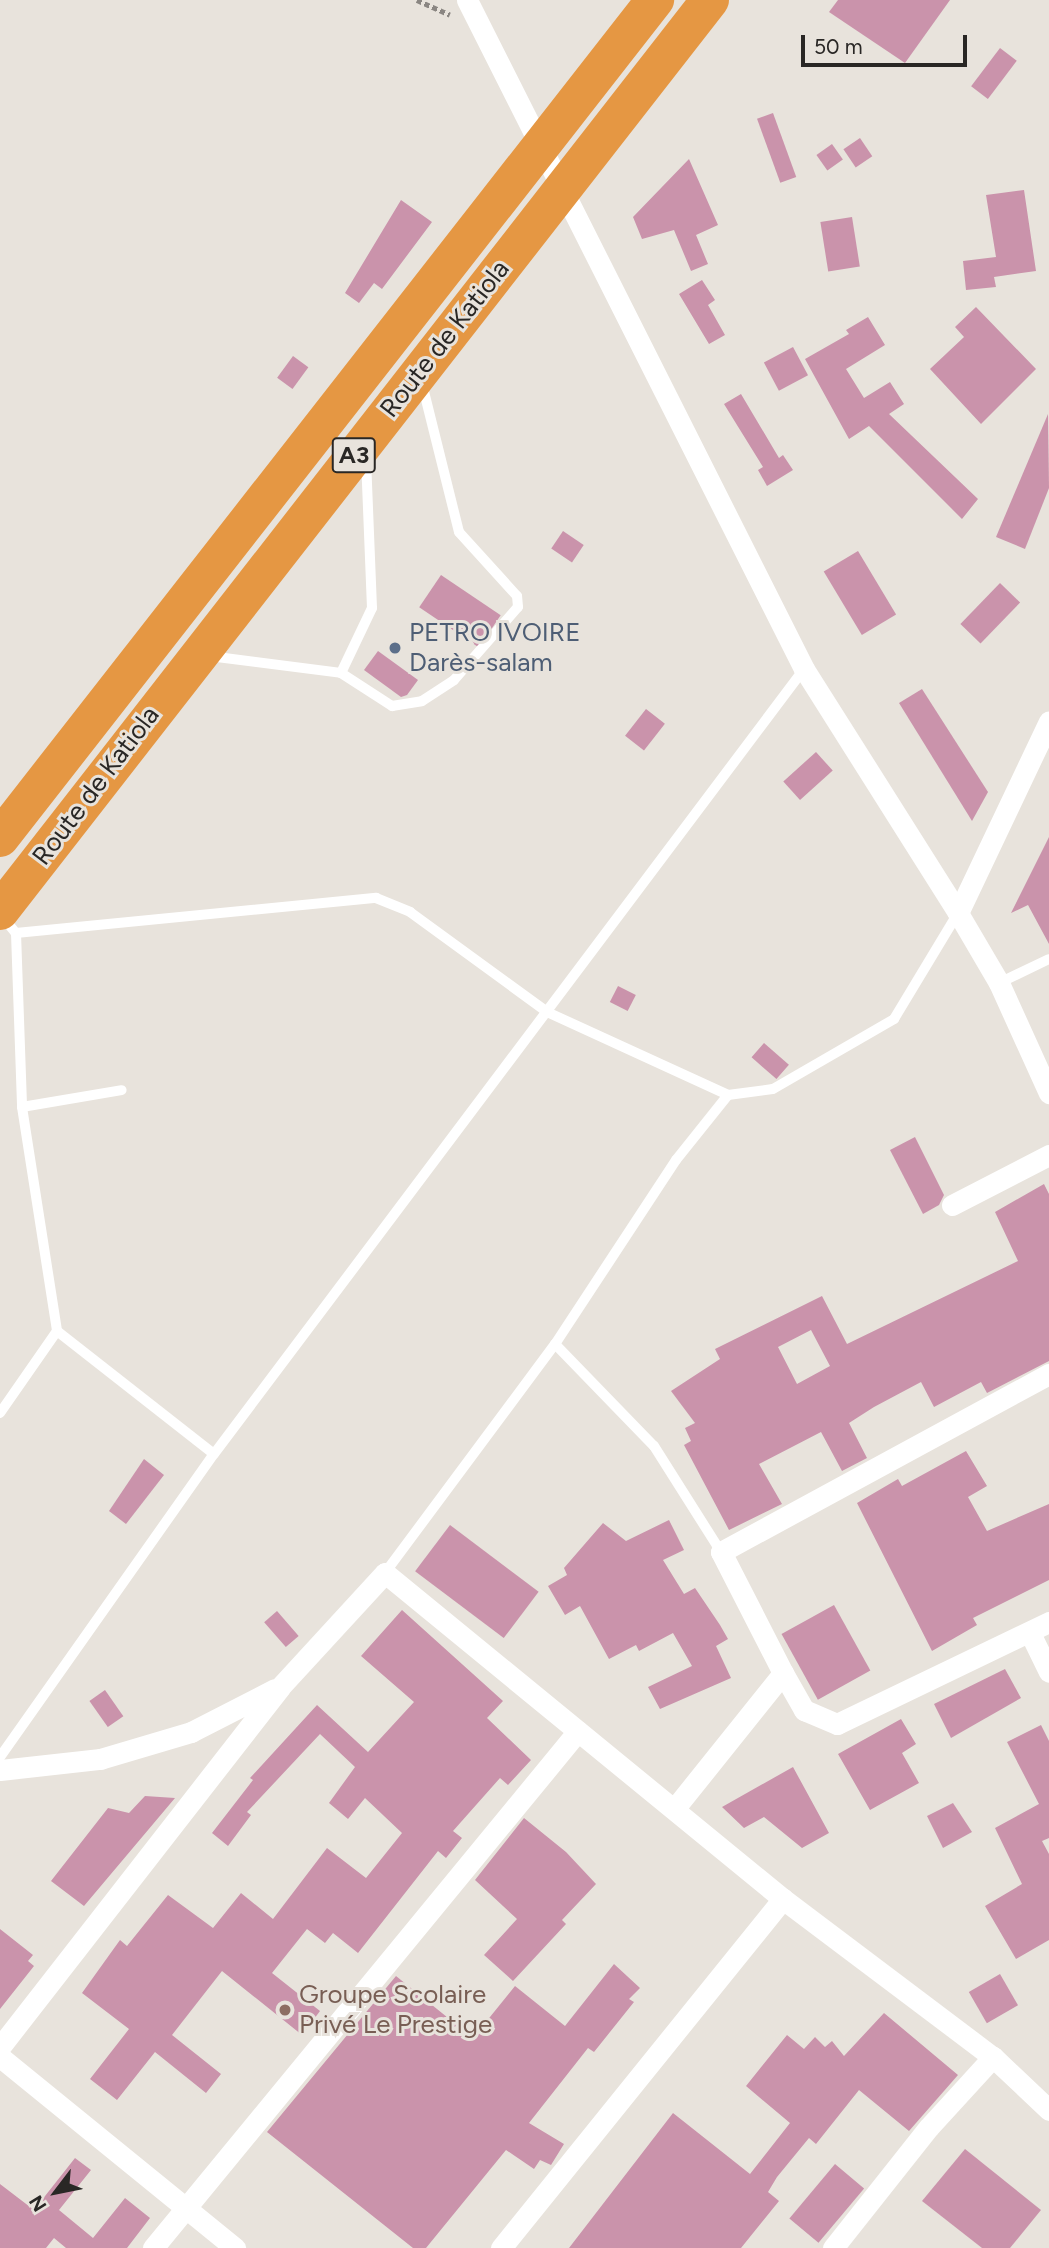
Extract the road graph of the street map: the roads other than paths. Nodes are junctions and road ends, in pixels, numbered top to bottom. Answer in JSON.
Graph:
{"nodes":[{"id":1,"x":655,"y":0,"type":"edge"},
{"id":2,"x":710,"y":0,"type":"edge"},
{"id":3,"x":469,"y":5,"type":"edge"},
{"id":4,"x":543,"y":148,"type":"junction"},
{"id":5,"x":564,"y":188,"type":"junction"},
{"id":6,"x":419,"y":370,"type":"junction"},
{"id":7,"x":366,"y":441,"type":"junction"},
{"id":8,"x":196,"y":654,"type":"junction"},
{"id":9,"x":804,"y":669,"type":"junction"},
{"id":10,"x":341,"y":673,"type":"junction"},
{"id":11,"x":1049,"y":721,"type":"edge"},
{"id":12,"x":0,"y":838,"type":"edge"},
{"id":13,"x":958,"y":913,"type":"junction"},
{"id":14,"x":5,"y":919,"type":"edge"},
{"id":15,"x":1049,"y":959,"type":"edge"},
{"id":16,"x":999,"y":983,"type":"junction"},
{"id":17,"x":547,"y":1012,"type":"junction"},
{"id":18,"x":122,"y":1090,"type":"dead end"},
{"id":19,"x":1049,"y":1093,"type":"edge"},
{"id":20,"x":728,"y":1095,"type":"junction"},
{"id":21,"x":22,"y":1107,"type":"junction"},
{"id":22,"x":1049,"y":1155,"type":"edge"},
{"id":23,"x":952,"y":1206,"type":"dead end"},
{"id":24,"x":57,"y":1331,"type":"junction"},
{"id":25,"x":555,"y":1344,"type":"junction"},
{"id":26,"x":1049,"y":1374,"type":"edge"},
{"id":27,"x":0,"y":1413,"type":"edge"},
{"id":28,"x":214,"y":1454,"type":"junction"},
{"id":29,"x":721,"y":1552,"type":"junction"},
{"id":30,"x":385,"y":1573,"type":"junction"},
{"id":31,"x":1049,"y":1622,"type":"edge"},
{"id":32,"x":1030,"y":1633,"type":"junction"},
{"id":33,"x":1049,"y":1672,"type":"edge"},
{"id":34,"x":783,"y":1673,"type":"junction"},
{"id":35,"x":280,"y":1687,"type":"junction"},
{"id":36,"x":578,"y":1731,"type":"junction"},
{"id":37,"x":0,"y":1757,"type":"edge"},
{"id":38,"x":0,"y":1770,"type":"edge"},
{"id":39,"x":676,"y":1808,"type":"junction"},
{"id":40,"x":783,"y":1899,"type":"junction"},
{"id":41,"x":0,"y":2047,"type":"edge"},
{"id":42,"x":0,"y":2057,"type":"edge"},
{"id":43,"x":993,"y":2057,"type":"junction"},
{"id":44,"x":1049,"y":2110,"type":"edge"},
{"id":45,"x":185,"y":2206,"type":"junction"},
{"id":46,"x":153,"y":2248,"type":"edge"},
{"id":47,"x":235,"y":2248,"type":"edge"},
{"id":48,"x":501,"y":2248,"type":"edge"},
{"id":49,"x":833,"y":2248,"type":"edge"}],
"edges":[{"from":1,"to":4,"type":"highway","name":"Route de Katiola","number":"A3"},
{"from":2,"to":5,"type":"highway","name":"Route de Katiola","number":"A3"},
{"from":3,"to":4,"type":"street"},
{"from":4,"to":5,"type":"street"},
{"from":4,"to":12,"type":"highway","name":"Route de Katiola","number":"A3"},
{"from":5,"to":6,"type":"highway","name":"Route de Katiola","number":"A3"},
{"from":5,"to":9,"type":"street"},
{"from":6,"to":7,"type":"highway","name":"Route de Katiola","number":"A3"},
{"from":6,"to":10,"type":"lane"},
{"from":7,"to":8,"type":"highway","name":"Route de Katiola","number":"A3"},
{"from":7,"to":10,"type":"lane"},
{"from":8,"to":10,"type":"lane"},
{"from":8,"to":14,"type":"highway","name":"Route de Katiola","number":"A3"},
{"from":9,"to":13,"type":"street"},
{"from":9,"to":17,"type":"lane"},
{"from":11,"to":13,"type":"street"},
{"from":13,"to":16,"type":"street"},
{"from":13,"to":20,"type":"lane"},
{"from":14,"to":17,"type":"lane"},
{"from":14,"to":21,"type":"lane"},
{"from":15,"to":16,"type":"lane"},
{"from":16,"to":19,"type":"street"},
{"from":17,"to":20,"type":"lane"},
{"from":17,"to":28,"type":"lane"},
{"from":18,"to":21,"type":"lane"},
{"from":20,"to":25,"type":"lane"},
{"from":21,"to":24,"type":"lane"},
{"from":22,"to":23,"type":"street"},
{"from":24,"to":27,"type":"lane"},
{"from":24,"to":28,"type":"lane"},
{"from":25,"to":29,"type":"lane"},
{"from":25,"to":30,"type":"lane"},
{"from":26,"to":29,"type":"street"},
{"from":28,"to":37,"type":"lane"},
{"from":29,"to":34,"type":"street"},
{"from":30,"to":35,"type":"street"},
{"from":30,"to":36,"type":"street"},
{"from":31,"to":32,"type":"street"},
{"from":32,"to":33,"type":"street"},
{"from":32,"to":34,"type":"street"},
{"from":34,"to":39,"type":"street"},
{"from":35,"to":38,"type":"street"},
{"from":35,"to":41,"type":"street"},
{"from":36,"to":39,"type":"street"},
{"from":36,"to":45,"type":"street"},
{"from":39,"to":40,"type":"street"},
{"from":40,"to":43,"type":"street"},
{"from":40,"to":48,"type":"street"},
{"from":42,"to":45,"type":"street"},
{"from":43,"to":44,"type":"street"},
{"from":43,"to":49,"type":"street"},
{"from":45,"to":46,"type":"street"},
{"from":45,"to":47,"type":"street"}]}
